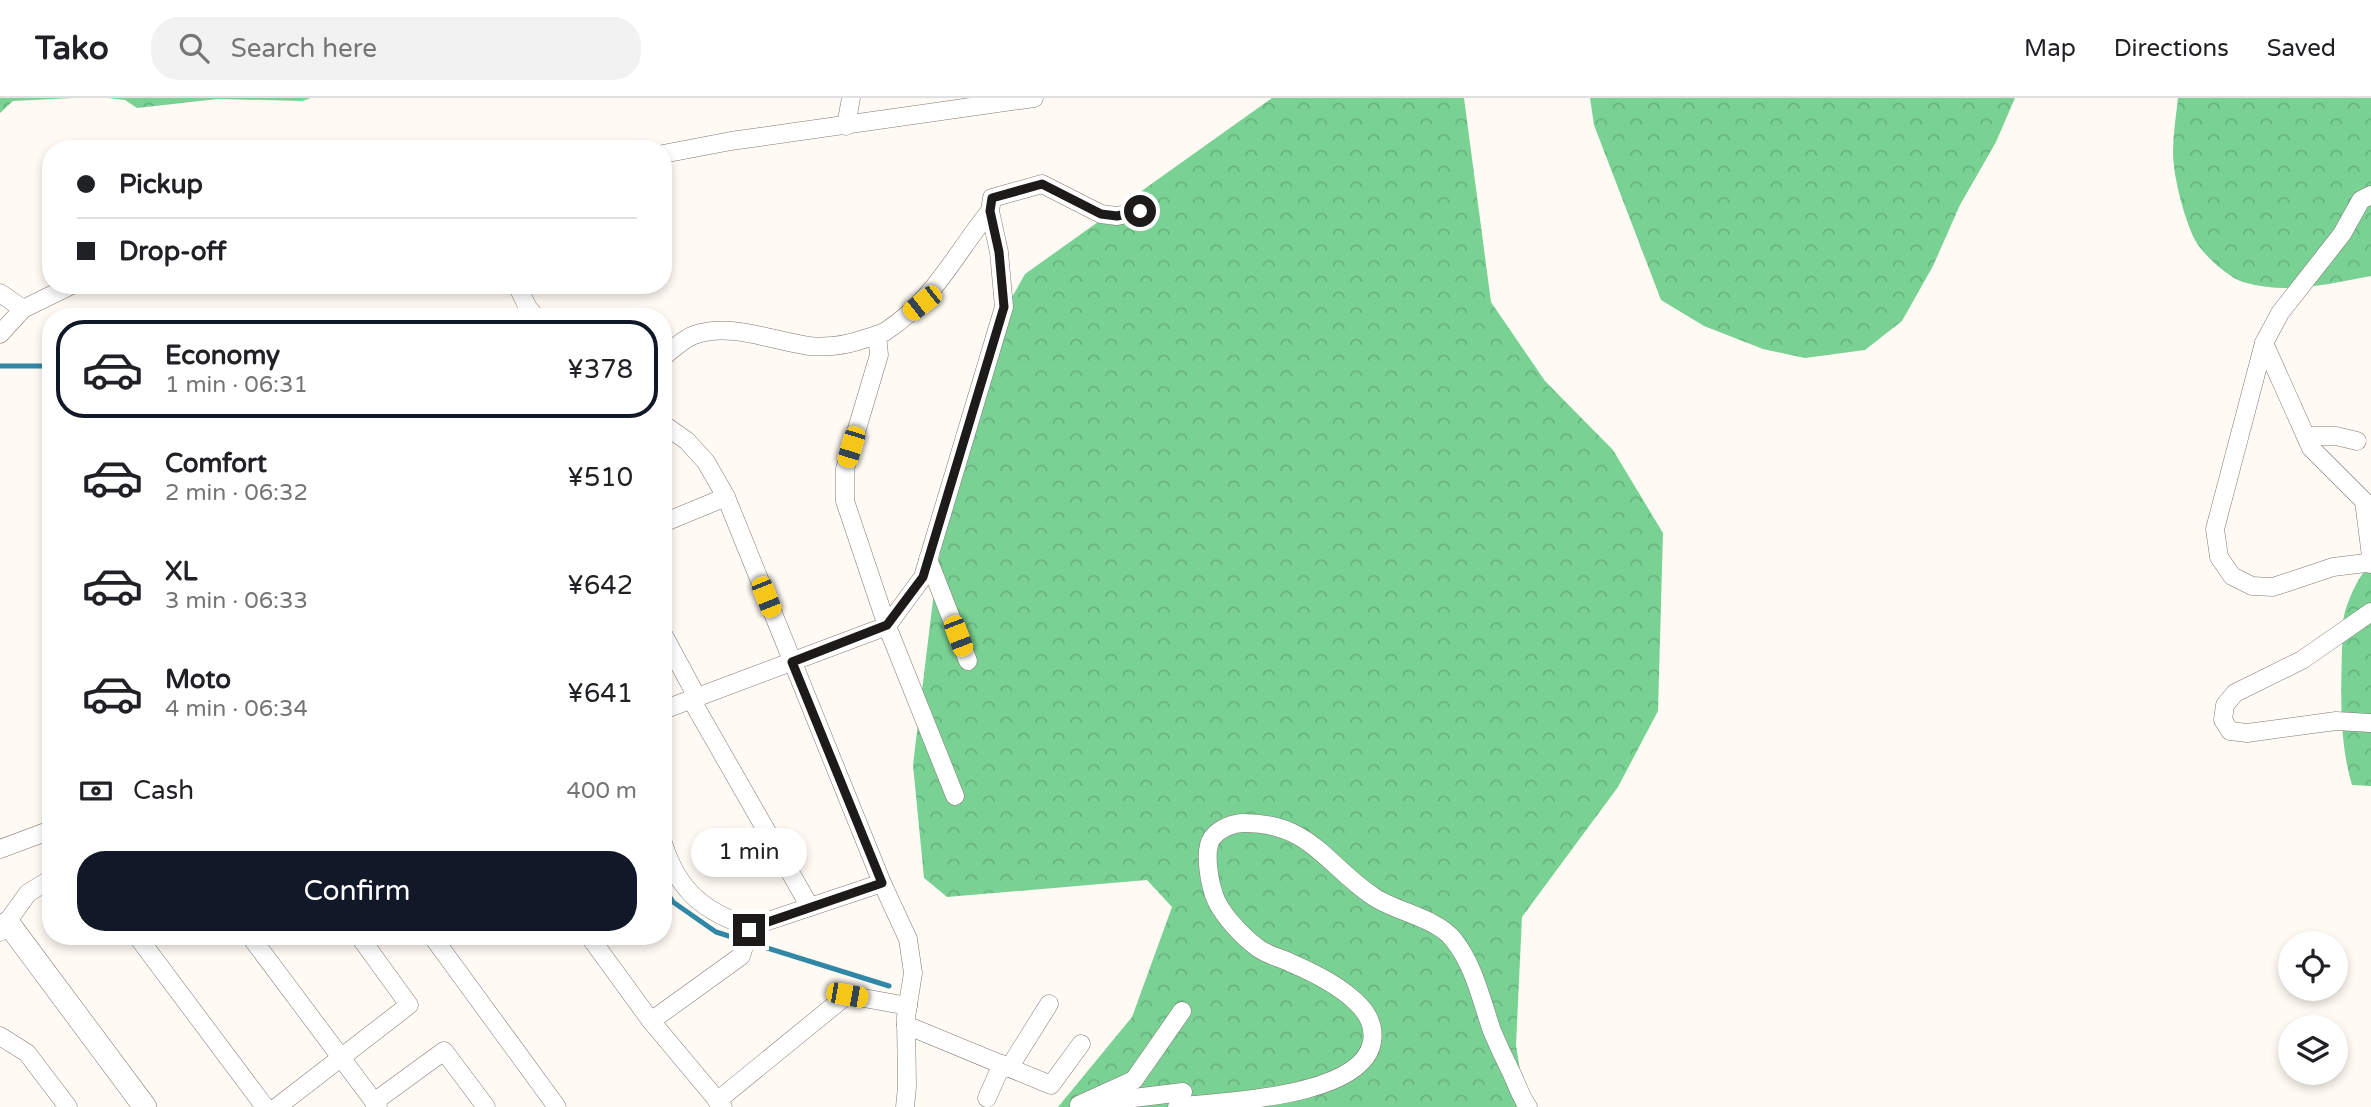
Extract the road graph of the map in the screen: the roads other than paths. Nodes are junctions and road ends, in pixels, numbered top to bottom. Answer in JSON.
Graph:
{"nodes":[{"id":1,"x":850,"y":98,"type":"edge"},
{"id":2,"x":1034,"y":98,"type":"edge"},
{"id":3,"x":846,"y":125,"type":"junction"},
{"id":4,"x":672,"y":152,"type":"edge"},
{"id":5,"x":2371,"y":195,"type":"edge"},
{"id":6,"x":990,"y":211,"type":"junction"},
{"id":7,"x":1140,"y":211,"type":"dead end"},
{"id":8,"x":0,"y":293,"type":"edge"},
{"id":9,"x":54,"y":294,"type":"edge"},
{"id":10,"x":23,"y":309,"type":"junction"},
{"id":11,"x":0,"y":334,"type":"edge"},
{"id":12,"x":877,"y":335,"type":"junction"},
{"id":13,"x":2264,"y":343,"type":"junction"},
{"id":14,"x":672,"y":350,"type":"edge"},
{"id":15,"x":672,"y":431,"type":"edge"},
{"id":16,"x":2306,"y":436,"type":"junction"},
{"id":17,"x":2357,"y":442,"type":"dead end"},
{"id":18,"x":726,"y":497,"type":"junction"},
{"id":19,"x":2368,"y":499,"type":"edge"},
{"id":20,"x":672,"y":519,"type":"edge"},
{"id":21,"x":2371,"y":556,"type":"edge"},
{"id":22,"x":928,"y":559,"type":"junction"},
{"id":23,"x":2371,"y":564,"type":"edge"},
{"id":24,"x":2371,"y":612,"type":"edge"},
{"id":25,"x":887,"y":625,"type":"junction"},
{"id":26,"x":672,"y":653,"type":"edge"},
{"id":27,"x":792,"y":662,"type":"junction"},
{"id":28,"x":968,"y":662,"type":"dead end"},
{"id":29,"x":694,"y":698,"type":"junction"},
{"id":30,"x":672,"y":706,"type":"edge"},
{"id":31,"x":2371,"y":723,"type":"edge"},
{"id":32,"x":955,"y":796,"type":"dead end"},
{"id":33,"x":42,"y":833,"type":"edge"},
{"id":34,"x":0,"y":849,"type":"edge"},
{"id":35,"x":672,"y":867,"type":"edge"},
{"id":36,"x":882,"y":883,"type":"junction"},
{"id":37,"x":42,"y":885,"type":"edge"},
{"id":38,"x":810,"y":907,"type":"junction"},
{"id":39,"x":4,"y":927,"type":"edge"},
{"id":40,"x":750,"y":929,"type":"junction"},
{"id":41,"x":144,"y":945,"type":"edge"},
{"id":42,"x":257,"y":945,"type":"edge"},
{"id":43,"x":366,"y":945,"type":"edge"},
{"id":44,"x":439,"y":945,"type":"edge"},
{"id":45,"x":596,"y":945,"type":"edge"},
{"id":46,"x":1049,"y":1004,"type":"dead end"},
{"id":47,"x":908,"y":1006,"type":"junction"},
{"id":48,"x":1182,"y":1011,"type":"dead end"},
{"id":49,"x":651,"y":1021,"type":"junction"},
{"id":50,"x":906,"y":1025,"type":"junction"},
{"id":51,"x":0,"y":1036,"type":"edge"},
{"id":52,"x":1081,"y":1044,"type":"dead end"},
{"id":53,"x":341,"y":1058,"type":"junction"},
{"id":54,"x":1005,"y":1066,"type":"junction"},
{"id":55,"x":987,"y":1098,"type":"dead end"},
{"id":56,"x":1180,"y":1100,"type":"edge"},
{"id":57,"x":376,"y":1104,"type":"edge"},
{"id":58,"x":720,"y":1104,"type":"edge"},
{"id":59,"x":1079,"y":1106,"type":"edge"},
{"id":60,"x":68,"y":1107,"type":"edge"},
{"id":61,"x":145,"y":1107,"type":"edge"},
{"id":62,"x":265,"y":1107,"type":"edge"},
{"id":63,"x":277,"y":1107,"type":"edge"},
{"id":64,"x":486,"y":1107,"type":"edge"},
{"id":65,"x":557,"y":1107,"type":"edge"},
{"id":66,"x":905,"y":1107,"type":"edge"},
{"id":67,"x":1528,"y":1107,"type":"edge"}],
"edges":[{"from":1,"to":3,"type":"street"},
{"from":2,"to":3,"type":"street"},
{"from":3,"to":4,"type":"street"},
{"from":5,"to":13,"type":"street"},
{"from":6,"to":7,"type":"street"},
{"from":6,"to":12,"type":"street"},
{"from":6,"to":22,"type":"street"},
{"from":8,"to":10,"type":"street"},
{"from":9,"to":10,"type":"street"},
{"from":10,"to":11,"type":"street"},
{"from":12,"to":14,"type":"street"},
{"from":12,"to":25,"type":"street"},
{"from":13,"to":16,"type":"street"},
{"from":13,"to":23,"type":"street"},
{"from":15,"to":18,"type":"street"},
{"from":16,"to":17,"type":"street"},
{"from":16,"to":19,"type":"street"},
{"from":18,"to":20,"type":"street"},
{"from":18,"to":27,"type":"street"},
{"from":19,"to":21,"type":"street"},
{"from":22,"to":25,"type":"street"},
{"from":22,"to":28,"type":"street"},
{"from":24,"to":31,"type":"street"},
{"from":25,"to":27,"type":"street"},
{"from":25,"to":32,"type":"street"},
{"from":26,"to":29,"type":"street"},
{"from":27,"to":29,"type":"street"},
{"from":27,"to":36,"type":"street"},
{"from":29,"to":30,"type":"street"},
{"from":29,"to":38,"type":"street"},
{"from":33,"to":34,"type":"street"},
{"from":35,"to":40,"type":"street"},
{"from":36,"to":38,"type":"street"},
{"from":36,"to":47,"type":"street"},
{"from":37,"to":39,"type":"street"},
{"from":38,"to":40,"type":"street"},
{"from":39,"to":61,"type":"street"},
{"from":40,"to":49,"type":"street"},
{"from":41,"to":62,"type":"street"},
{"from":42,"to":53,"type":"street"},
{"from":43,"to":53,"type":"street"},
{"from":44,"to":65,"type":"street"},
{"from":45,"to":49,"type":"street"},
{"from":46,"to":54,"type":"street"},
{"from":47,"to":50,"type":"street"},
{"from":47,"to":58,"type":"street"},
{"from":48,"to":59,"type":"street"},
{"from":49,"to":58,"type":"street"},
{"from":50,"to":54,"type":"street"},
{"from":50,"to":66,"type":"street"},
{"from":51,"to":60,"type":"street"},
{"from":52,"to":54,"type":"street"},
{"from":53,"to":57,"type":"street"},
{"from":53,"to":63,"type":"street"},
{"from":54,"to":55,"type":"street"},
{"from":56,"to":59,"type":"street"},
{"from":56,"to":67,"type":"street"},
{"from":57,"to":64,"type":"street"}]}
